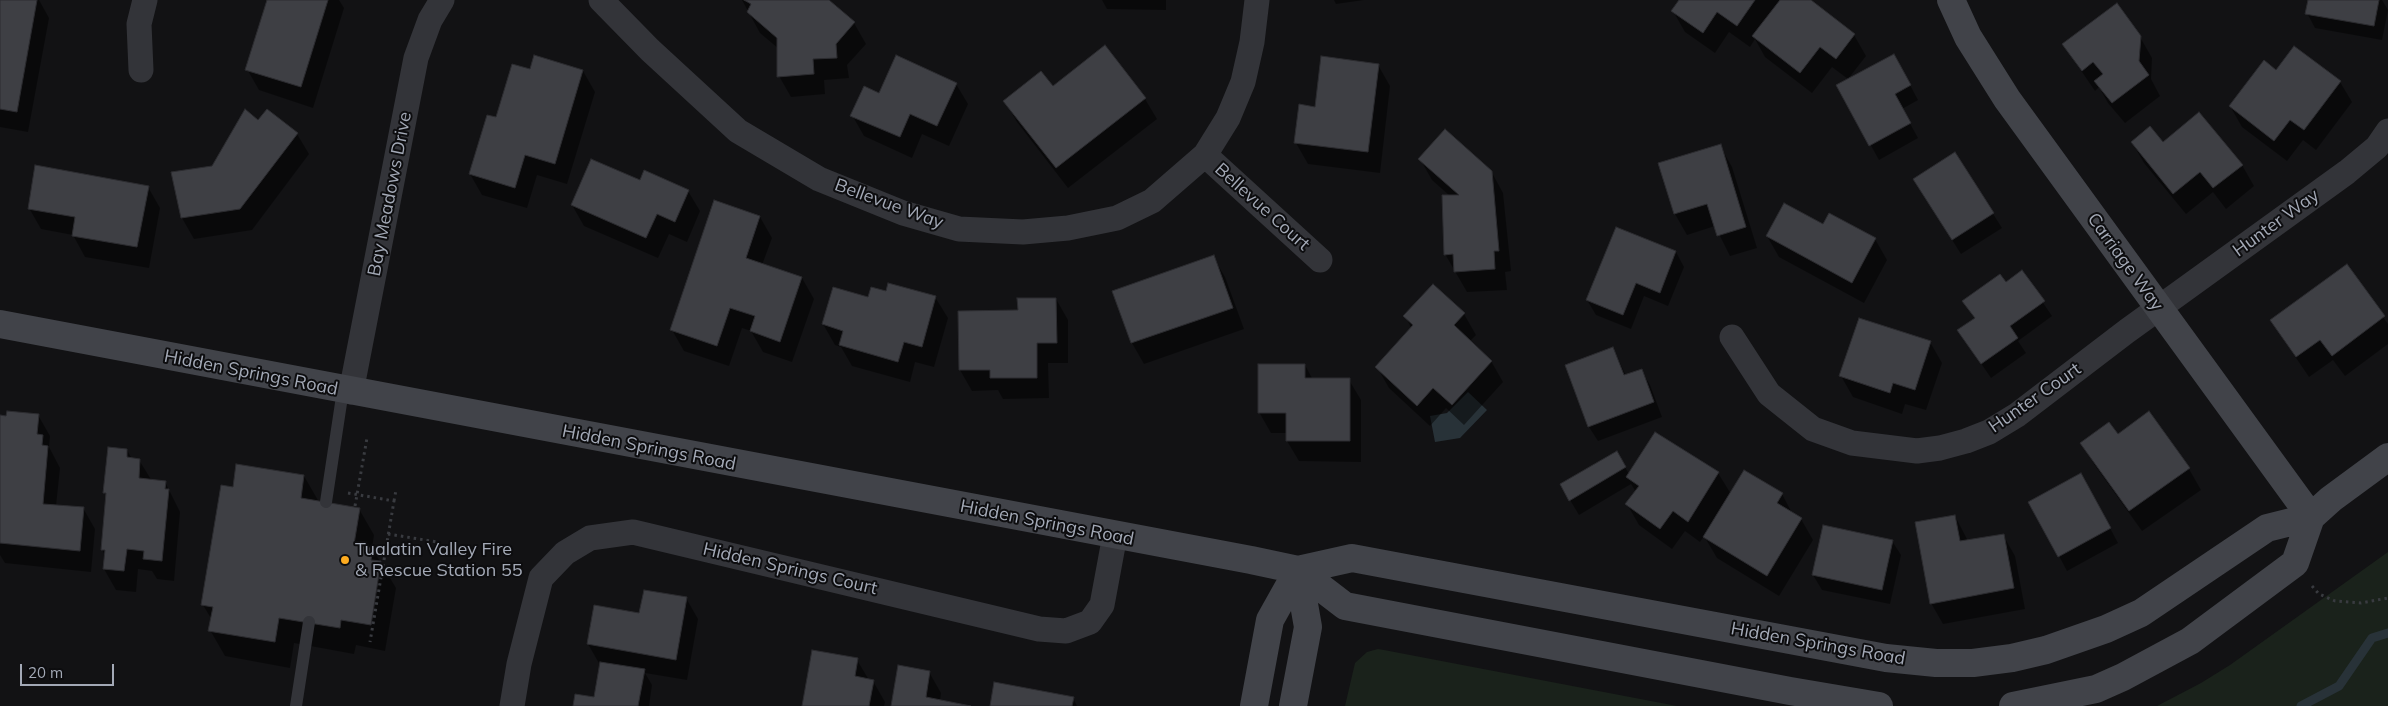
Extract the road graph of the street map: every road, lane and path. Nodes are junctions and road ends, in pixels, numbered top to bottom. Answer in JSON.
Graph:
{"nodes":[{"id":1,"x":144,"y":0,"type":"edge"},
{"id":2,"x":442,"y":0,"type":"edge"},
{"id":3,"x":601,"y":0,"type":"edge"},
{"id":4,"x":1257,"y":0,"type":"edge"},
{"id":5,"x":1951,"y":0,"type":"edge"},
{"id":6,"x":142,"y":70,"type":"dead end"},
{"id":7,"x":2388,"y":131,"type":"edge"},
{"id":8,"x":1205,"y":155,"type":"junction"},
{"id":9,"x":1320,"y":260,"type":"dead end"},
{"id":10,"x":2158,"y":309,"type":"junction"},
{"id":11,"x":0,"y":324,"type":"edge"},
{"id":12,"x":1732,"y":337,"type":"dead end"},
{"id":13,"x":347,"y":391,"type":"junction"},
{"id":14,"x":367,"y":438,"type":"dead end"},
{"id":15,"x":2388,"y":458,"type":"edge"},
{"id":16,"x":396,"y":490,"type":"dead end"},
{"id":17,"x":348,"y":492,"type":"dead end"},
{"id":18,"x":357,"y":494,"type":"junction"},
{"id":19,"x":394,"y":501,"type":"junction"},
{"id":20,"x":326,"y":502,"type":"dead end"},
{"id":21,"x":355,"y":506,"type":"dead end"},
{"id":22,"x":2311,"y":517,"type":"junction"},
{"id":23,"x":388,"y":534,"type":"junction"},
{"id":24,"x":1115,"y":535,"type":"junction"},
{"id":25,"x":437,"y":542,"type":"dead end"},
{"id":26,"x":1298,"y":570,"type":"junction"},
{"id":27,"x":2311,"y":585,"type":"dead end"},
{"id":28,"x":2388,"y":598,"type":"edge"},
{"id":29,"x":308,"y":622,"type":"dead end"},
{"id":30,"x":370,"y":642,"type":"dead end"},
{"id":31,"x":296,"y":706,"type":"edge"},
{"id":32,"x":512,"y":706,"type":"edge"},
{"id":33,"x":1254,"y":706,"type":"edge"},
{"id":34,"x":1293,"y":706,"type":"edge"},
{"id":35,"x":1879,"y":706,"type":"edge"},
{"id":36,"x":2012,"y":706,"type":"edge"}],
"edges":[{"from":1,"to":6,"type":"street"},
{"from":2,"to":13,"type":"street","name":"Bay Meadows Drive"},
{"from":3,"to":8,"type":"street","name":"Bellevue Way"},
{"from":4,"to":8,"type":"street","name":"Bellevue Way"},
{"from":5,"to":10,"type":"main road","name":"Carriage Way"},
{"from":7,"to":10,"type":"street","name":"Hunter Way"},
{"from":8,"to":9,"type":"street","name":"Bellevue Court"},
{"from":10,"to":12,"type":"street","name":"Hunter Court"},
{"from":10,"to":22,"type":"main road","name":"Carriage Way"},
{"from":11,"to":13,"type":"main road","name":"Hidden Springs Road"},
{"from":13,"to":20,"type":"lane"},
{"from":13,"to":24,"type":"main road","name":"Hidden Springs Road"},
{"from":14,"to":18,"type":"path"},
{"from":15,"to":22,"type":"main road","name":"Hidden Springs Road"},
{"from":16,"to":19,"type":"path"},
{"from":17,"to":18,"type":"path"},
{"from":18,"to":19,"type":"path"},
{"from":18,"to":21,"type":"path"},
{"from":19,"to":23,"type":"path"},
{"from":22,"to":26,"type":"main road","name":"Hidden Springs Road"},
{"from":22,"to":36,"type":"main road","name":"Hidden Springs Road"},
{"from":23,"to":25,"type":"path"},
{"from":23,"to":30,"type":"path"},
{"from":24,"to":26,"type":"main road","name":"Hidden Springs Road"},
{"from":24,"to":32,"type":"street","name":"Hidden Springs Court"},
{"from":26,"to":33,"type":"main road"},
{"from":26,"to":34,"type":"main road"},
{"from":26,"to":35,"type":"main road","name":"Hidden Springs Road"},
{"from":27,"to":28,"type":"path"},
{"from":29,"to":31,"type":"lane"}]}
